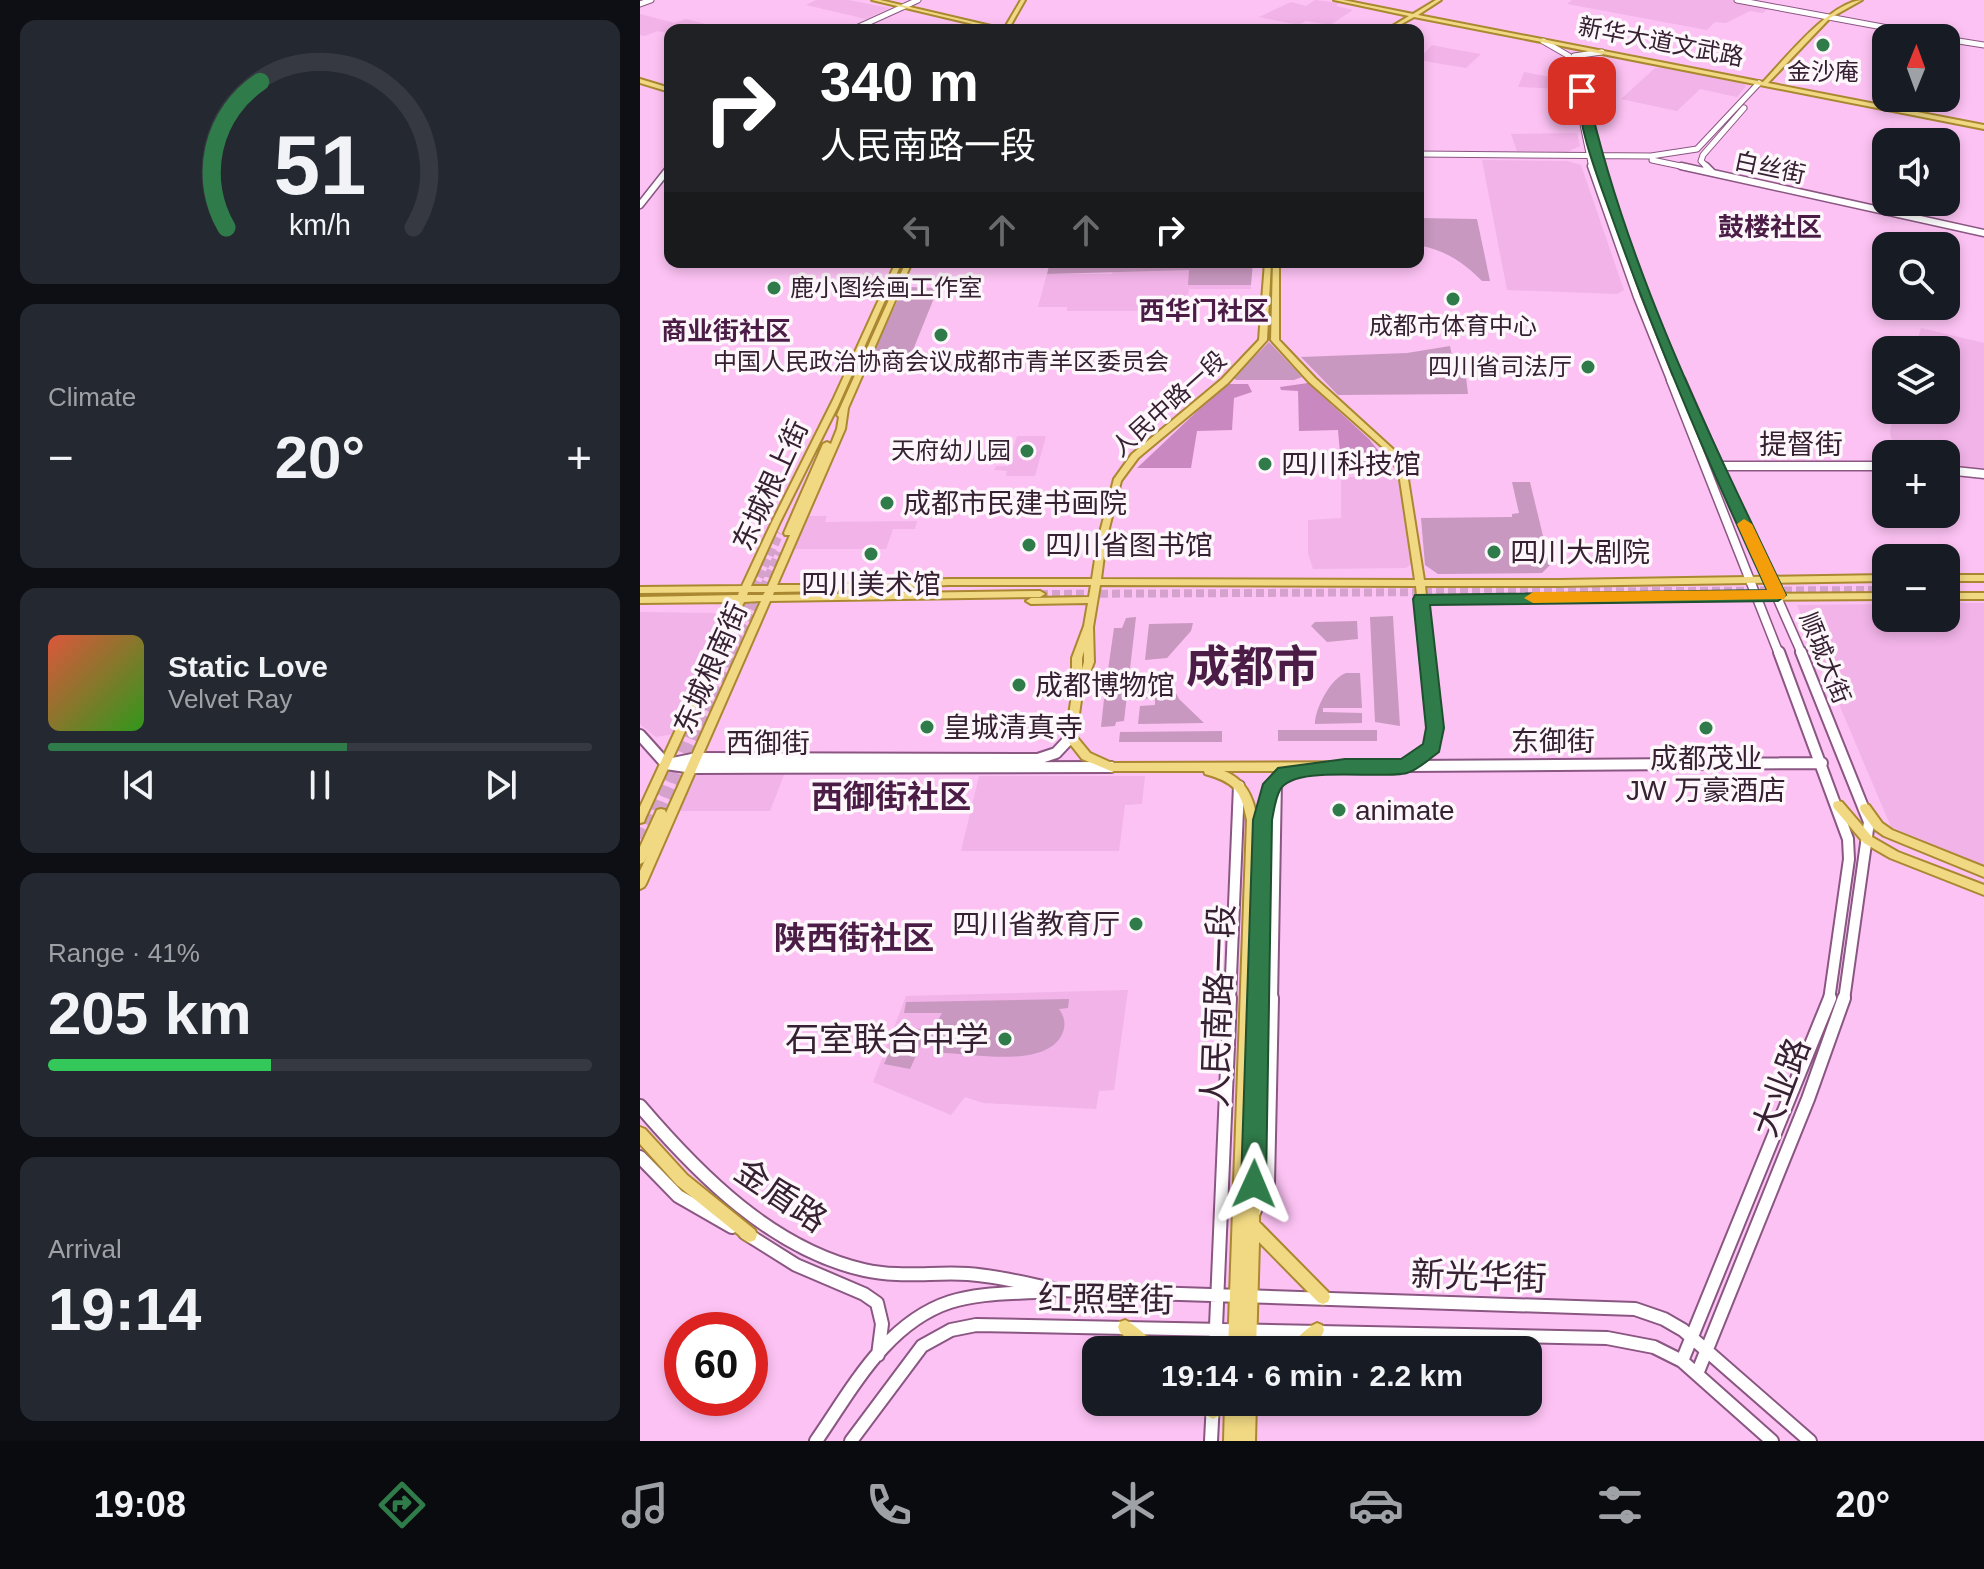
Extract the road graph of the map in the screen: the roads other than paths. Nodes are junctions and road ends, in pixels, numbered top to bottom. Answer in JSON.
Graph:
{"nodes":[{"id":1,"x":649,"y":0,"type":"edge"},
{"id":2,"x":860,"y":0,"type":"edge"},
{"id":3,"x":874,"y":0,"type":"edge"},
{"id":4,"x":911,"y":0,"type":"edge"},
{"id":5,"x":918,"y":0,"type":"edge"},
{"id":6,"x":1026,"y":0,"type":"edge"},
{"id":7,"x":1336,"y":0,"type":"edge"},
{"id":8,"x":1352,"y":0,"type":"edge"},
{"id":9,"x":1431,"y":0,"type":"edge"},
{"id":10,"x":1439,"y":0,"type":"edge"},
{"id":11,"x":1737,"y":0,"type":"edge"},
{"id":12,"x":1849,"y":0,"type":"edge"},
{"id":13,"x":1860,"y":0,"type":"edge"},
{"id":14,"x":640,"y":4,"type":"edge"},
{"id":15,"x":897,"y":7,"type":"junction"},
{"id":16,"x":1413,"y":13,"type":"junction"},
{"id":17,"x":1825,"y":16,"type":"junction"},
{"id":18,"x":1433,"y":19,"type":"junction"},
{"id":19,"x":1012,"y":20,"type":"junction"},
{"id":20,"x":1403,"y":22,"type":"junction"},
{"id":21,"x":862,"y":24,"type":"edge"},
{"id":22,"x":964,"y":24,"type":"edge"},
{"id":23,"x":975,"y":24,"type":"edge"},
{"id":24,"x":986,"y":24,"type":"edge"},
{"id":25,"x":1010,"y":24,"type":"edge"},
{"id":26,"x":1011,"y":24,"type":"edge"},
{"id":27,"x":1392,"y":24,"type":"edge"},
{"id":28,"x":1399,"y":24,"type":"edge"},
{"id":29,"x":1872,"y":25,"type":"edge"},
{"id":30,"x":1543,"y":41,"type":"junction"},
{"id":31,"x":1960,"y":41,"type":"edge"},
{"id":32,"x":1984,"y":45,"type":"edge"},
{"id":33,"x":1602,"y":52,"type":"junction"},
{"id":34,"x":640,"y":79,"type":"edge"},
{"id":35,"x":1764,"y":82,"type":"junction"},
{"id":36,"x":664,"y":86,"type":"edge"},
{"id":37,"x":1984,"y":126,"type":"edge"},
{"id":38,"x":1707,"y":151,"type":"junction"},
{"id":39,"x":1424,"y":156,"type":"edge"},
{"id":40,"x":1592,"y":156,"type":"junction"},
{"id":41,"x":1645,"y":159,"type":"junction"},
{"id":42,"x":664,"y":167,"type":"edge"},
{"id":43,"x":664,"y":175,"type":"edge"},
{"id":44,"x":1716,"y":175,"type":"junction"},
{"id":45,"x":640,"y":195,"type":"edge"},
{"id":46,"x":640,"y":205,"type":"edge"},
{"id":47,"x":1984,"y":233,"type":"edge"},
{"id":48,"x":902,"y":268,"type":"edge"},
{"id":49,"x":902,"y":268,"type":"edge"},
{"id":50,"x":1268,"y":268,"type":"edge"},
{"id":51,"x":1276,"y":268,"type":"edge"},
{"id":52,"x":1263,"y":340,"type":"junction"},
{"id":53,"x":1275,"y":340,"type":"junction"},
{"id":54,"x":835,"y":402,"type":"junction"},
{"id":55,"x":844,"y":408,"type":"junction"},
{"id":56,"x":1717,"y":466,"type":"junction"},
{"id":57,"x":1872,"y":466,"type":"edge"},
{"id":58,"x":1960,"y":471,"type":"edge"},
{"id":59,"x":1984,"y":474,"type":"edge"},
{"id":60,"x":1771,"y":581,"type":"junction"},
{"id":61,"x":1984,"y":581,"type":"edge"},
{"id":62,"x":1095,"y":582,"type":"junction"},
{"id":63,"x":1753,"y":582,"type":"junction"},
{"id":64,"x":1420,"y":583,"type":"junction"},
{"id":65,"x":1960,"y":583,"type":"edge"},
{"id":66,"x":1872,"y":587,"type":"edge"},
{"id":67,"x":1960,"y":587,"type":"edge"},
{"id":68,"x":747,"y":588,"type":"junction"},
{"id":69,"x":772,"y":588,"type":"junction"},
{"id":70,"x":1872,"y":588,"type":"edge"},
{"id":71,"x":640,"y":590,"type":"edge"},
{"id":72,"x":1044,"y":591,"type":"junction"},
{"id":73,"x":823,"y":593,"type":"junction"},
{"id":74,"x":1984,"y":593,"type":"edge"},
{"id":75,"x":1758,"y":595,"type":"junction"},
{"id":76,"x":1778,"y":595,"type":"junction"},
{"id":77,"x":1960,"y":595,"type":"edge"},
{"id":78,"x":741,"y":599,"type":"junction"},
{"id":79,"x":767,"y":599,"type":"junction"},
{"id":80,"x":1421,"y":599,"type":"junction"},
{"id":81,"x":640,"y":600,"type":"edge"},
{"id":82,"x":1093,"y":600,"type":"junction"},
{"id":83,"x":640,"y":735,"type":"edge"},
{"id":84,"x":1071,"y":737,"type":"junction"},
{"id":85,"x":695,"y":763,"type":"junction"},
{"id":86,"x":1822,"y":763,"type":"junction"},
{"id":87,"x":666,"y":764,"type":"junction"},
{"id":88,"x":1284,"y":766,"type":"joint"},
{"id":89,"x":1345,"y":766,"type":"junction"},
{"id":90,"x":1405,"y":766,"type":"junction"},
{"id":91,"x":1111,"y":767,"type":"junction"},
{"id":92,"x":1168,"y":767,"type":"junction"},
{"id":93,"x":1239,"y":784,"type":"junction"},
{"id":94,"x":1838,"y":805,"type":"junction"},
{"id":95,"x":1865,"y":808,"type":"junction"},
{"id":96,"x":661,"y":813,"type":"tunnel mouth"},
{"id":97,"x":640,"y":819,"type":"edge"},
{"id":98,"x":1868,"y":840,"type":"junction"},
{"id":99,"x":1946,"y":857,"type":"junction"},
{"id":100,"x":640,"y":859,"type":"edge"},
{"id":101,"x":1984,"y":872,"type":"edge"},
{"id":102,"x":1941,"y":873,"type":"junction"},
{"id":103,"x":640,"y":884,"type":"edge"},
{"id":104,"x":1984,"y":890,"type":"edge"},
{"id":105,"x":640,"y":1106,"type":"edge"},
{"id":106,"x":640,"y":1134,"type":"edge"},
{"id":107,"x":640,"y":1157,"type":"edge"},
{"id":108,"x":1253,"y":1220,"type":"junction"},
{"id":109,"x":750,"y":1235,"type":"junction"},
{"id":110,"x":920,"y":1273,"type":"joint"},
{"id":111,"x":1058,"y":1290,"type":"junction"},
{"id":112,"x":1217,"y":1296,"type":"junction"},
{"id":113,"x":1244,"y":1296,"type":"junction"},
{"id":114,"x":1323,"y":1297,"type":"junction"},
{"id":115,"x":1125,"y":1327,"type":"junction"},
{"id":116,"x":1216,"y":1328,"type":"junction"},
{"id":117,"x":1243,"y":1329,"type":"junction"},
{"id":118,"x":1317,"y":1330,"type":"junction"},
{"id":119,"x":1134,"y":1336,"type":"edge"},
{"id":120,"x":1216,"y":1336,"type":"edge"},
{"id":121,"x":1240,"y":1336,"type":"edge"},
{"id":122,"x":1245,"y":1336,"type":"edge"},
{"id":123,"x":1311,"y":1336,"type":"edge"},
{"id":124,"x":1692,"y":1339,"type":"junction"},
{"id":125,"x":1708,"y":1350,"type":"junction"},
{"id":126,"x":878,"y":1355,"type":"junction"},
{"id":127,"x":1682,"y":1361,"type":"junction"},
{"id":128,"x":1697,"y":1374,"type":"junction"},
{"id":129,"x":1210,"y":1416,"type":"edge"},
{"id":130,"x":1233,"y":1416,"type":"edge"},
{"id":131,"x":1248,"y":1416,"type":"edge"},
{"id":132,"x":816,"y":1441,"type":"edge"},
{"id":133,"x":851,"y":1441,"type":"edge"},
{"id":134,"x":1211,"y":1441,"type":"edge"},
{"id":135,"x":1232,"y":1441,"type":"edge"},
{"id":136,"x":1247,"y":1441,"type":"edge"},
{"id":137,"x":1772,"y":1441,"type":"edge"},
{"id":138,"x":1810,"y":1441,"type":"edge"}],
"edges":[{"from":1,"to":14,"type":"main road"},
{"from":2,"to":15,"type":"main road"},
{"from":3,"to":15,"type":"main road"},
{"from":4,"to":15,"type":"main road"},
{"from":5,"to":15,"type":"main road"},
{"from":6,"to":19,"type":"main road"},
{"from":6,"to":26,"type":"main road"},
{"from":7,"to":16,"type":"main road"},
{"from":8,"to":16,"type":"main road"},
{"from":9,"to":16,"type":"main road"},
{"from":10,"to":16,"type":"main road"},
{"from":11,"to":17,"type":"main road"},
{"from":12,"to":17,"type":"main road"},
{"from":13,"to":17,"type":"main road"},
{"from":15,"to":21,"type":"main road"},
{"from":15,"to":22,"type":"main road"},
{"from":15,"to":23,"type":"main road"},
{"from":16,"to":18,"type":"main road","name":"新华大道文武路"},
{"from":16,"to":20,"type":"main road"},
{"from":16,"to":27,"type":"main road"},
{"from":16,"to":35,"type":"main road","name":"新华大道文武路"},
{"from":17,"to":29,"type":"main road"},
{"from":17,"to":35,"type":"main road"},
{"from":18,"to":20,"type":"main road"},
{"from":18,"to":30,"type":"main road","name":"新华大道文武路"},
{"from":19,"to":24,"type":"main road"},
{"from":19,"to":25,"type":"main road"},
{"from":20,"to":28,"type":"main road"},
{"from":30,"to":33,"type":"main road","name":"新华大道文武路"},
{"from":30,"to":40,"type":"main road","name":"顺城大街"},
{"from":31,"to":32,"type":"main road"},
{"from":33,"to":35,"type":"main road","name":"新华大道文武路"},
{"from":33,"to":40,"type":"main road","name":"顺城大街"},
{"from":34,"to":36,"type":"main road"},
{"from":35,"to":37,"type":"main road"},
{"from":35,"to":38,"type":"main road"},
{"from":35,"to":40,"type":"main road"},
{"from":38,"to":41,"type":"main road"},
{"from":38,"to":44,"type":"main road","name":"白丝街"},
{"from":39,"to":40,"type":"main road"},
{"from":40,"to":41,"type":"main road"},
{"from":40,"to":56,"type":"main road","name":"顺城大街"},
{"from":40,"to":63,"type":"main road","name":"顺城大街"},
{"from":41,"to":44,"type":"main road","name":"白丝街"},
{"from":42,"to":45,"type":"main road"},
{"from":43,"to":46,"type":"main road"},
{"from":44,"to":47,"type":"main road","name":"白丝街"},
{"from":48,"to":54,"type":"main road","name":"东城根上街"},
{"from":49,"to":55,"type":"main road","name":"东城根上街"},
{"from":50,"to":52,"type":"main road","name":"人民中路一段"},
{"from":51,"to":53,"type":"main road"},
{"from":52,"to":53,"type":"main road"},
{"from":52,"to":62,"type":"main road","name":"人民中路一段"},
{"from":53,"to":64,"type":"main road"},
{"from":54,"to":55,"type":"main road","name":"东城根上街"},
{"from":54,"to":68,"type":"main road","name":"东城根上街"},
{"from":55,"to":69,"type":"main road","name":"东城根上街"},
{"from":56,"to":57,"type":"main road","name":"提督街"},
{"from":56,"to":60,"type":"main road","name":"顺城大街"},
{"from":58,"to":59,"type":"main road"},
{"from":60,"to":63,"type":"main road"},
{"from":60,"to":66,"type":"main road"},
{"from":60,"to":76,"type":"main road","name":"顺城大街"},
{"from":61,"to":65,"type":"main road"},
{"from":62,"to":64,"type":"main road"},
{"from":62,"to":72,"type":"main road"},
{"from":62,"to":82,"type":"main road","name":"人民中路一段"},
{"from":63,"to":64,"type":"main road"},
{"from":63,"to":75,"type":"main road","name":"顺城大街"},
{"from":64,"to":80,"type":"main road"},
{"from":67,"to":74,"type":"main road"},
{"from":68,"to":69,"type":"main road"},
{"from":68,"to":71,"type":"main road"},
{"from":68,"to":78,"type":"main road","name":"东城根南街"},
{"from":69,"to":73,"type":"main road"},
{"from":69,"to":79,"type":"main road","name":"东城根南街"},
{"from":70,"to":76,"type":"main road"},
{"from":72,"to":73,"type":"main road"},
{"from":72,"to":73,"type":"main road"},
{"from":72,"to":82,"type":"main road"},
{"from":73,"to":79,"type":"main road"},
{"from":74,"to":77,"type":"main road"},
{"from":75,"to":76,"type":"main road"},
{"from":75,"to":80,"type":"main road"},
{"from":75,"to":86,"type":"main road","name":"顺城大街"},
{"from":76,"to":95,"type":"main road","name":"顺城大街"},
{"from":78,"to":79,"type":"main road"},
{"from":78,"to":81,"type":"main road"},
{"from":78,"to":87,"type":"main road","name":"东城根南街"},
{"from":79,"to":85,"type":"main road","name":"东城根南街"},
{"from":80,"to":90,"type":"main road"},
{"from":82,"to":84,"type":"main road","name":"人民中路一段"},
{"from":83,"to":87,"type":"main road"},
{"from":84,"to":85,"type":"main road","name":"西御街"},
{"from":84,"to":91,"type":"main road"},
{"from":85,"to":87,"type":"main road","name":"西御街"},
{"from":85,"to":91,"type":"main road","name":"西御街"},
{"from":85,"to":103,"type":"main road","name":"东城根南街"},
{"from":86,"to":90,"type":"main road","name":"东御街"},
{"from":86,"to":94,"type":"main road","name":"顺城大街"},
{"from":87,"to":97,"type":"main road","name":"东城根南街"},
{"from":88,"to":89,"type":"main road","name":"东御街"},
{"from":88,"to":92,"type":"main road","name":"西御街"},
{"from":89,"to":90,"type":"main road","name":"东御街"},
{"from":89,"to":108,"type":"main road","name":"人民南路一段"},
{"from":91,"to":92,"type":"main road","name":"西御街"},
{"from":92,"to":93,"type":"main road"},
{"from":93,"to":112,"type":"main road","name":"人民南路一段"},
{"from":93,"to":113,"type":"main road","name":"人民南路一段"},
{"from":94,"to":98,"type":"main road"},
{"from":94,"to":124,"type":"main road","name":"大业路"},
{"from":95,"to":98,"type":"main road","name":"大业路"},
{"from":95,"to":99,"type":"main road"},
{"from":96,"to":100,"type":"main road"},
{"from":98,"to":102,"type":"main road"},
{"from":98,"to":125,"type":"main road","name":"大业路"},
{"from":99,"to":101,"type":"main road"},
{"from":99,"to":102,"type":"main road"},
{"from":102,"to":104,"type":"main road"},
{"from":105,"to":110,"type":"main road","name":"金盾路"},
{"from":106,"to":109,"type":"main road","name":"金盾路"},
{"from":107,"to":109,"type":"main road","name":"金盾路"},
{"from":108,"to":113,"type":"main road","name":"人民南路一段"},
{"from":108,"to":114,"type":"main road"},
{"from":109,"to":126,"type":"main road","name":"金盾路"},
{"from":110,"to":111,"type":"main road","name":"红照壁街"},
{"from":111,"to":112,"type":"main road","name":"红照壁街"},
{"from":111,"to":126,"type":"main road","name":"红照壁街"},
{"from":112,"to":113,"type":"main road","name":"红照壁街"},
{"from":112,"to":116,"type":"main road","name":"人民南路一段"},
{"from":113,"to":114,"type":"main road","name":"新光华街"},
{"from":113,"to":117,"type":"main road","name":"人民南路一段"},
{"from":114,"to":124,"type":"main road","name":"新光华街"},
{"from":115,"to":116,"type":"main road","name":"红照壁街"},
{"from":115,"to":119,"type":"main road"},
{"from":115,"to":133,"type":"main road","name":"红照壁街"},
{"from":116,"to":117,"type":"main road","name":"红照壁街"},
{"from":116,"to":120,"type":"main road","name":"人民南路一段"},
{"from":117,"to":118,"type":"main road","name":"新光华街"},
{"from":117,"to":121,"type":"main road"},
{"from":117,"to":122,"type":"main road"},
{"from":118,"to":123,"type":"main road"},
{"from":118,"to":127,"type":"main road","name":"新光华街"},
{"from":124,"to":125,"type":"main road","name":"新光华街"},
{"from":124,"to":127,"type":"main road","name":"大业路"},
{"from":125,"to":128,"type":"main road","name":"大业路"},
{"from":125,"to":138,"type":"main road","name":"新光华街"},
{"from":126,"to":132,"type":"main road","name":"红照壁街"},
{"from":127,"to":128,"type":"main road","name":"新光华街"},
{"from":128,"to":137,"type":"main road","name":"新光华街"},
{"from":129,"to":134,"type":"main road"},
{"from":130,"to":135,"type":"main road"},
{"from":131,"to":136,"type":"main road"}]}
